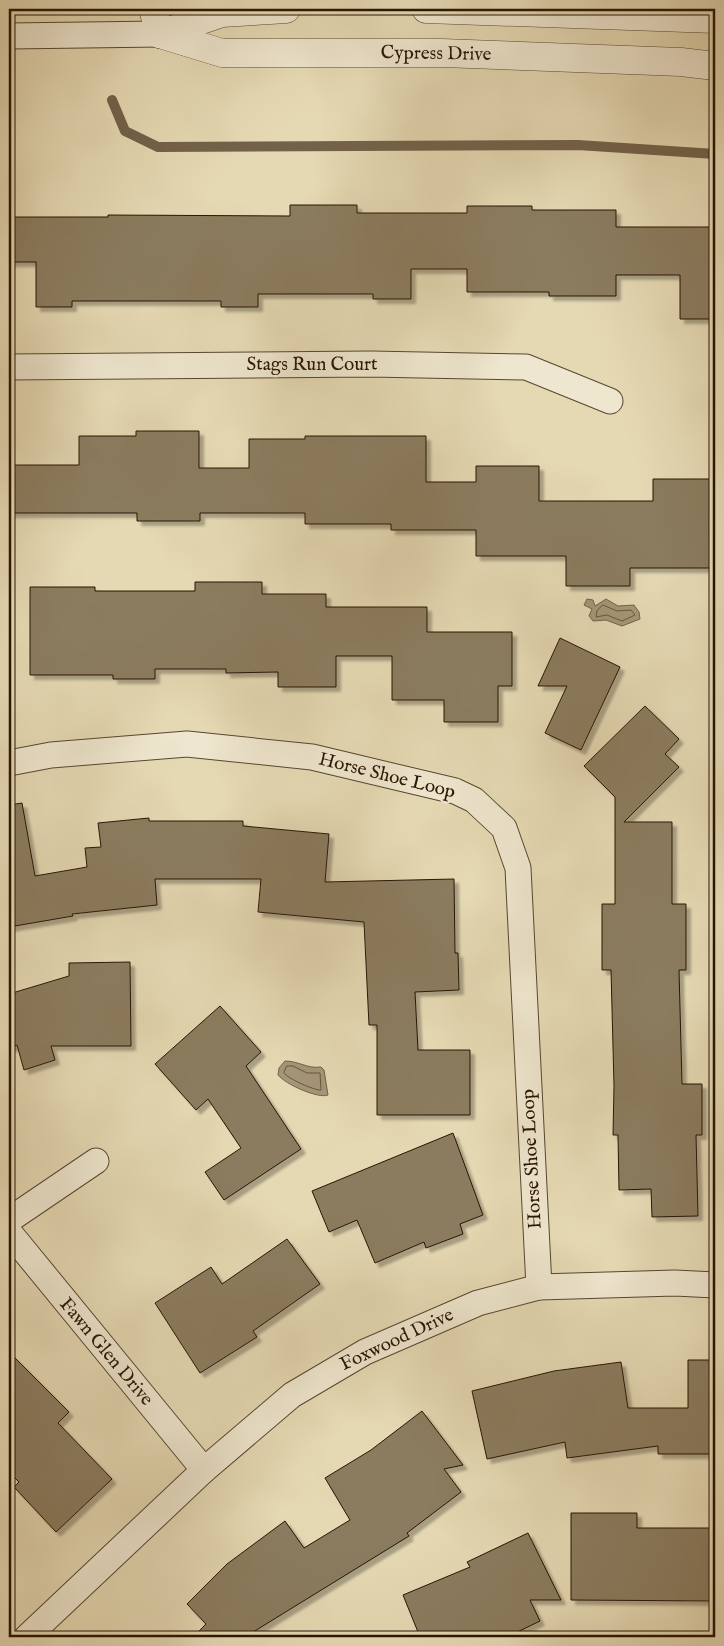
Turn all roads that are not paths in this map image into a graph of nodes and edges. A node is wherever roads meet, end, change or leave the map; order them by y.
1 (170, 9) edge
2 (286, 9) edge
3 (426, 9) edge
4 (715, 20) edge
5 (157, 21) edge
6 (9, 36) edge
7 (715, 66) edge
8 (9, 367) edge
9 (610, 401) dead end
10 (9, 763) edge
11 (96, 1161) dead end
12 (9, 1220) edge
13 (9, 1232) edge
14 (715, 1284) edge
15 (539, 1287) junction
16 (204, 1470) junction
17 (27, 1637) edge

1 - 5 street
2 - 5 street, Cypress Drive
3 - 4 street
5 - 6 street, Cypress Drive
5 - 7 street, Cypress Drive
8 - 9 street, Stags Run Court
10 - 15 street, Horse Shoe Loop
11 - 12 street
13 - 16 street, Fawn Glen Drive
14 - 15 street, Foxwood Drive
15 - 16 street, Foxwood Drive
16 - 17 street, Foxwood Drive

